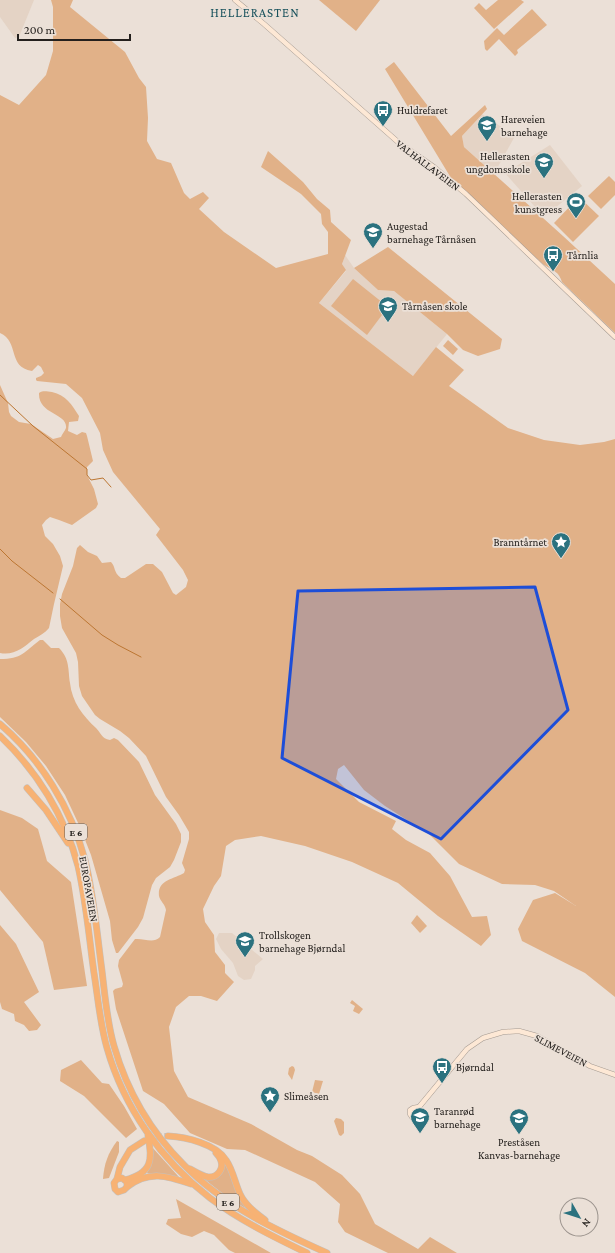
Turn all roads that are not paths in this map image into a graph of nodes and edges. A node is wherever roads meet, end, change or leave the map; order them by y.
1 (235, 0) edge
2 (615, 337) edge
3 (0, 724) edge
4 (0, 736) edge
5 (27, 788) dead end
6 (73, 850) junction
7 (615, 1075) edge
8 (419, 1108) junction
9 (147, 1133) junction
10 (168, 1136) tunnel mouth
11 (144, 1141) tunnel mouth
12 (212, 1148) junction
13 (184, 1166) junction
14 (122, 1179) junction
15 (195, 1186) junction
16 (127, 1187) junction
17 (277, 1230) junction
18 (307, 1253) edge
19 (327, 1253) edge

1 - 2 street, VALHALLAVEIEN
3 - 13 highway, EUROPAVEIEN / E 6
4 - 6 highway, EUROPAVEIEN / E 6
5 - 6 highway, E 6
6 - 9 highway, EUROPAVEIEN / E 6
7 - 8 street, SLIMEVEIEN
8 - 8 street
9 - 14 highway, E 6
9 - 15 highway, E 6
10 - 12 highway, E 6
11 - 14 highway
12 - 13 highway, E 6
12 - 17 highway, E 6
13 - 17 highway, E 6
14 - 16 highway
14 - 16 highway
15 - 16 highway, E 6
15 - 18 highway, E 6
17 - 19 highway, E 6

